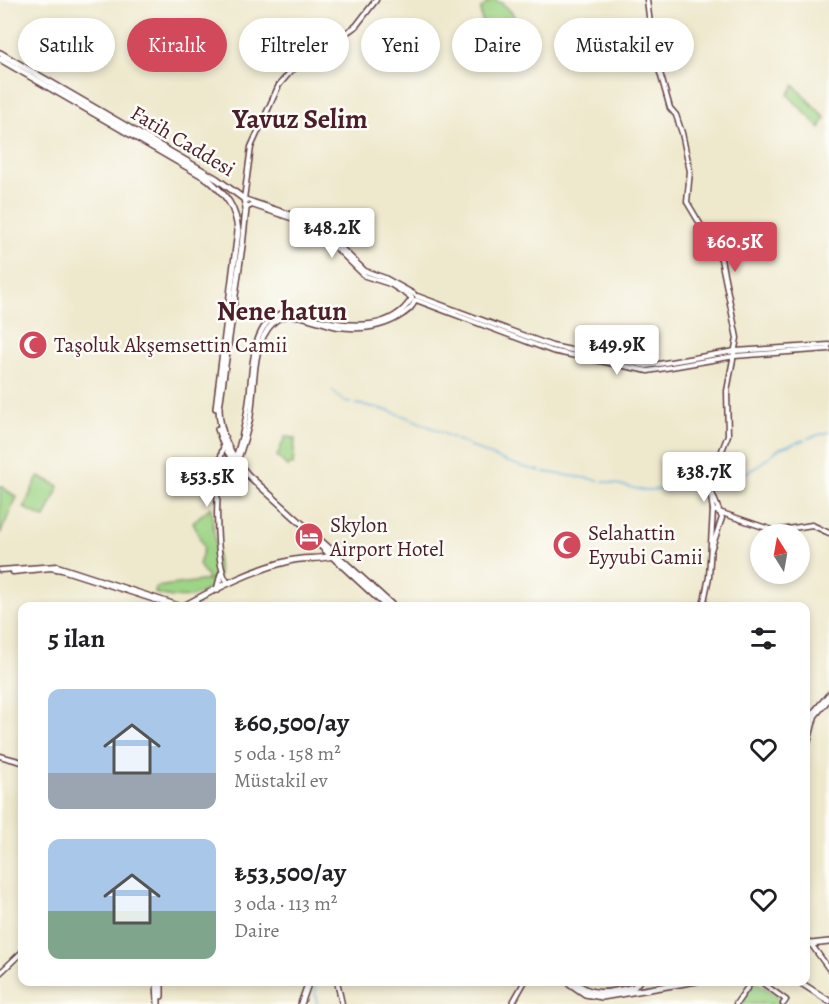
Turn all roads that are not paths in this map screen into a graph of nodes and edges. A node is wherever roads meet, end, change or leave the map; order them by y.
1 (375, 0) edge
2 (647, 0) edge
3 (0, 53) edge
4 (0, 59) edge
5 (245, 184) junction
6 (236, 192) junction
7 (244, 199) junction
8 (229, 200) junction
9 (246, 209) junction
10 (237, 217) junction
11 (414, 298) junction
12 (829, 347) edge
13 (734, 354) junction
14 (224, 446) junction
15 (235, 463) junction
16 (710, 488) junction
17 (713, 510) junction
18 (720, 511) junction
19 (731, 517) junction
20 (722, 522) junction
21 (712, 528) junction
22 (720, 528) junction
23 (829, 533) edge
24 (710, 551) junction
25 (335, 556) junction
26 (0, 572) edge
27 (222, 574) junction
28 (229, 584) junction
29 (217, 590) junction
30 (162, 602) edge
31 (170, 602) edge
32 (191, 602) edge
33 (200, 602) edge
34 (382, 602) edge
35 (388, 602) edge
36 (704, 602) edge
37 (829, 694) edge
38 (829, 699) edge
39 (810, 722) edge
40 (810, 737) edge
41 (0, 756) edge
42 (18, 761) edge
43 (829, 942) edge
44 (810, 943) edge
45 (810, 945) edge
46 (18, 956) edge
47 (829, 969) edge
48 (0, 973) edge
49 (158, 986) edge
50 (306, 986) edge
51 (338, 986) edge
52 (522, 986) edge
53 (573, 986) edge
54 (580, 986) edge
55 (635, 986) edge
56 (645, 986) edge
57 (664, 986) edge
58 (749, 986) edge
59 (766, 986) edge
60 (806, 986) edge
61 (648, 989) junction
62 (604, 997) junction
63 (829, 1000) edge
64 (301, 1002) edge
65 (785, 1002) edge
66 (159, 1004) edge
67 (342, 1004) edge
68 (512, 1004) edge
69 (603, 1004) edge
70 (736, 1004) edge

1 - 5 street
2 - 13 street
3 - 6 main road, Fatih Caddesi
4 - 8 main road, Fatih Caddesi
5 - 6 street
5 - 7 street
6 - 7 main road, Fatih Caddesi
6 - 8 main road
7 - 9 main road, Fatih Caddesi
7 - 11 street
8 - 10 main road, Fatih Caddesi
9 - 10 main road
9 - 11 street
9 - 15 main road, Fatih Caddesi
10 - 14 main road, Fatih Caddesi
11 - 13 street
11 - 15 street
12 - 13 street
13 - 16 street
14 - 15 main road, Fatih Caddesi
14 - 27 street
15 - 25 main road, Fatih Caddesi
16 - 17 street
16 - 18 street
17 - 18 street
17 - 21 street
18 - 19 street
18 - 20 street
19 - 20 street
19 - 23 street
20 - 22 street
21 - 22 street
21 - 24 street
22 - 24 street
24 - 36 street
25 - 28 main road
25 - 33 main road
25 - 34 main road
25 - 35 main road, Fatih Caddesi
26 - 30 street
26 - 31 street
27 - 28 street
27 - 29 main road
28 - 29 main road
29 - 32 main road
37 - 39 street
38 - 40 street
41 - 42 street
43 - 44 main road
45 - 47 street
46 - 48 street
49 - 66 main road
50 - 64 main road
51 - 67 street
52 - 68 street
53 - 62 main road
54 - 55 main road
56 - 61 main road
57 - 61 main road
58 - 70 street
59 - 65 street
60 - 63 main road
61 - 62 main road
62 - 69 main road

